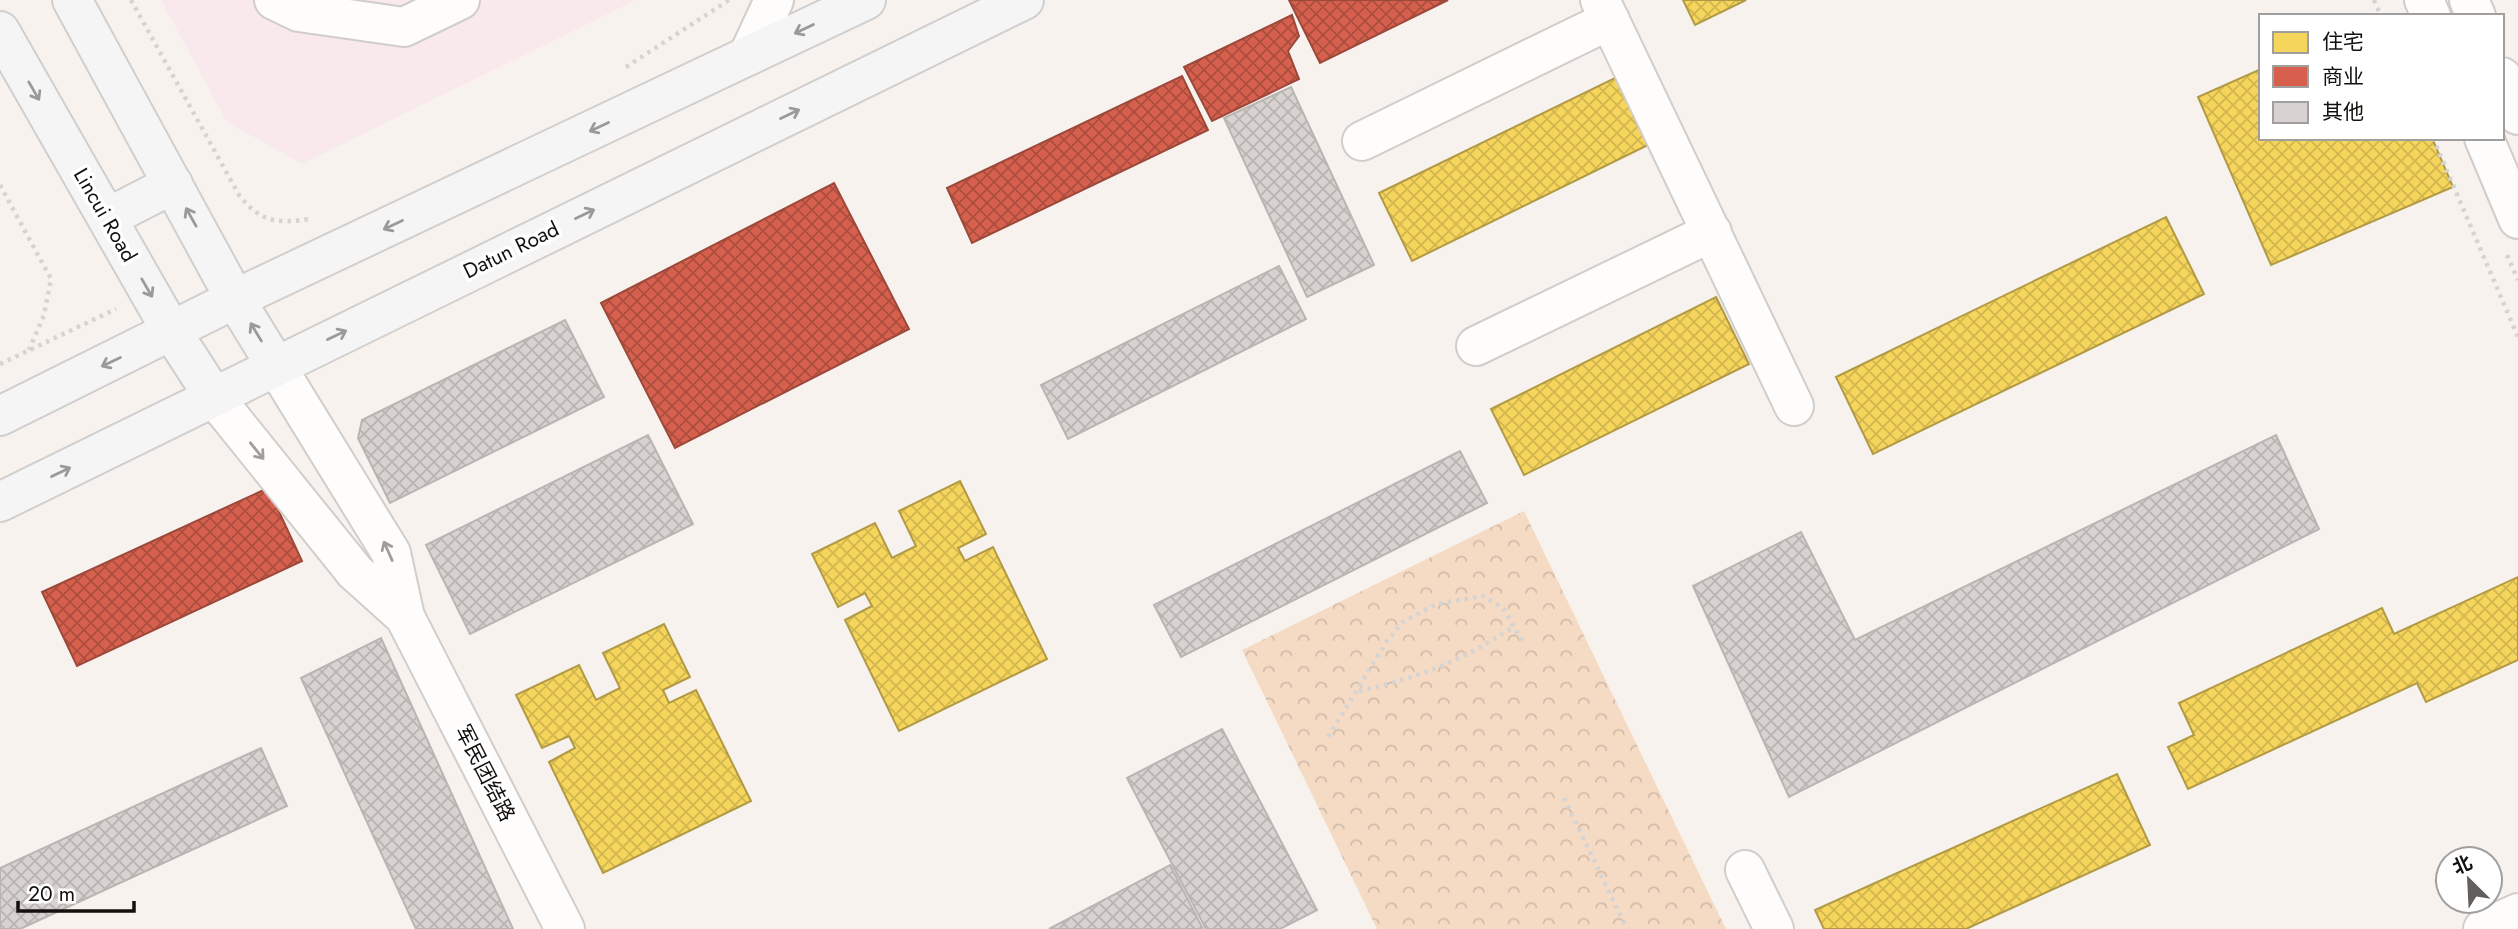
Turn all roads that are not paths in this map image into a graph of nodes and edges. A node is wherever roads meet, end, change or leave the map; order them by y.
1 (72, 0) edge
2 (274, 0) edge
3 (460, 0) edge
4 (774, 0) edge
5 (866, 0) edge
6 (1024, 0) edge
7 (1605, 10) edge
8 (0, 31) edge
9 (748, 56) junction
10 (2504, 82) edge
11 (2518, 115) edge
12 (2504, 132) edge
13 (2484, 140) edge
14 (1362, 141) dead end
15 (2518, 164) edge
16 (173, 184) junction
17 (107, 218) junction
18 (2518, 219) edge
19 (1712, 232) junction
20 (235, 299) junction
21 (172, 332) junction
22 (1476, 346) dead end
23 (276, 366) junction
24 (214, 397) junction
25 (1794, 406) dead end
26 (0, 416) edge
27 (0, 502) edge
28 (405, 617) junction
29 (1745, 870) dead end
30 (2518, 913) edge
31 (565, 929) edge
32 (1774, 929) edge
33 (2483, 929) edge

1 - 16 main road
2 - 3 street
4 - 9 street
5 -> 9 main road
23 -> 6 main road, Datun Road
7 - 14 street
7 - 19 street
8 -> 17 main road, Lincui Road
9 -> 20 main road
10 - 11 street
12 - 15 street
13 - 18 street
16 - 17 main road
20 -> 16 main road
17 -> 21 main road, Lincui Road
19 - 22 street
19 - 25 street
20 - 21 main road
23 -> 20 main road
21 - 24 main road, Lincui Road
21 -> 26 main road
23 - 24 main road, Datun Road
28 -> 23 street, 军民团结路
27 -> 24 main road, Datun Road
24 -> 28 street, 军民团结路
28 - 31 street, 军民团结路
29 - 32 street
30 - 33 street

